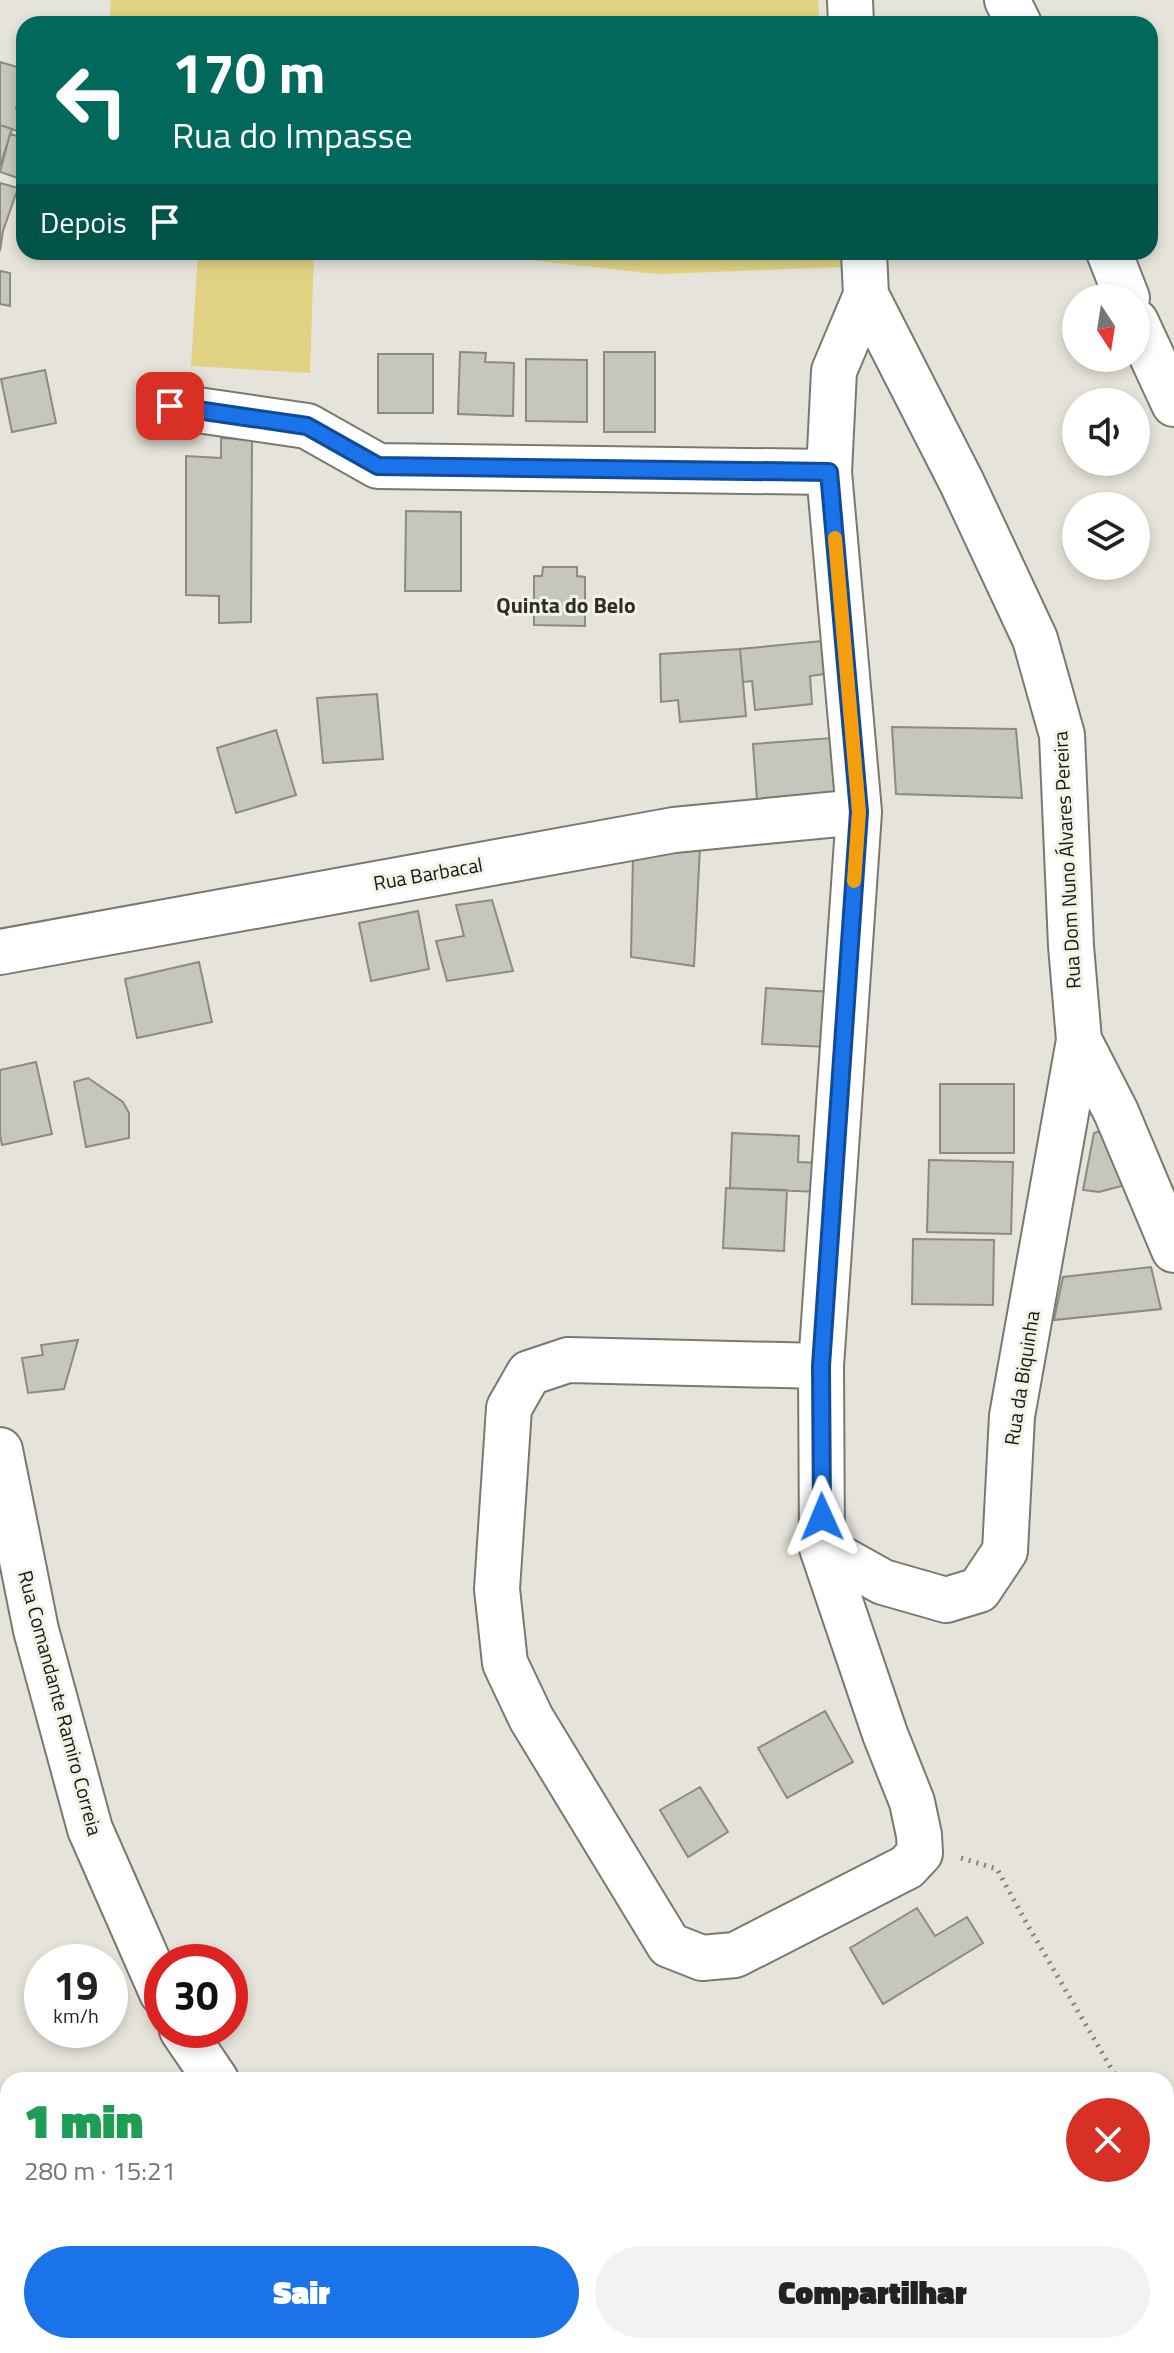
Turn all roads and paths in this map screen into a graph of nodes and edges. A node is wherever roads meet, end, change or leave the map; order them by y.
1 (864, 260) edge
2 (1112, 260) edge
3 (1122, 284) edge
4 (866, 295) junction
5 (1150, 352) edge
6 (1174, 404) edge
7 (170, 406) dead end
8 (829, 472) junction
9 (859, 812) junction
10 (0, 952) edge
11 (1079, 1040) junction
12 (1174, 1250) edge
13 (821, 1366) junction
14 (0, 1450) edge
15 (822, 1548) junction
16 (920, 1853) junction
17 (144, 1952) edge
18 (194, 2048) edge
19 (211, 2072) edge
20 (1113, 2072) edge

1 - 4 street, Rua Dom Nuno Álvares Pereira
2 - 3 street
4 - 8 street
4 - 11 street, Rua Dom Nuno Álvares Pereira
5 - 6 street
7 - 8 street
8 - 9 street
9 - 10 street, Rua Barbacal
9 - 13 street
11 - 12 street, Rua Dom Nuno Álvares Pereira
11 - 15 street, Rua da Biquinha
13 - 15 street
13 - 16 street
14 - 17 street, Rua Comandante Ramiro Correia
15 - 16 street
16 - 20 path
18 - 19 street

